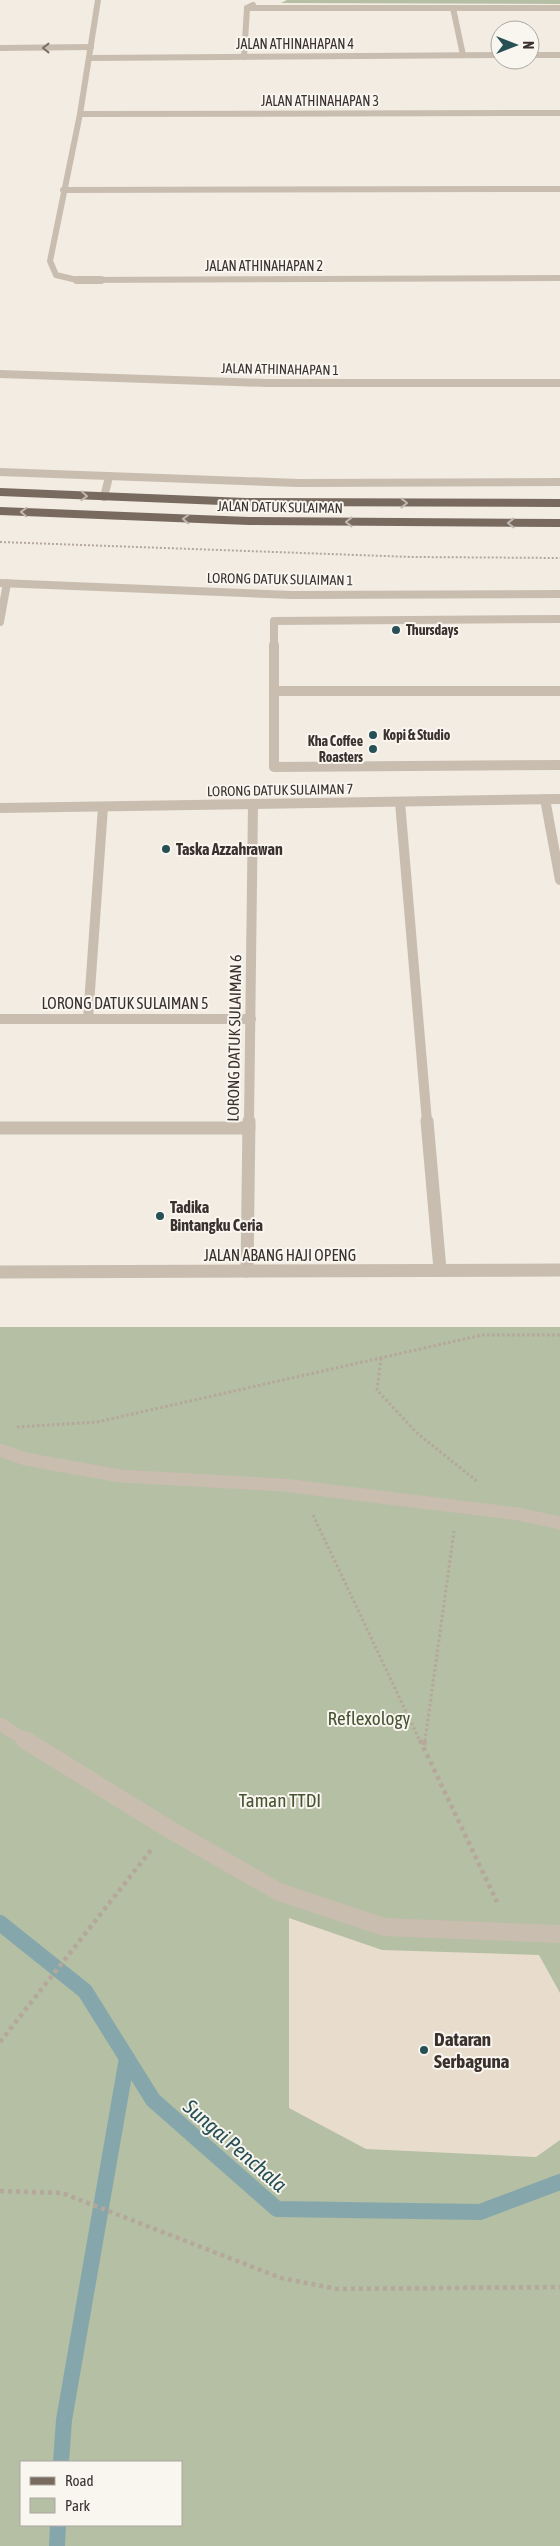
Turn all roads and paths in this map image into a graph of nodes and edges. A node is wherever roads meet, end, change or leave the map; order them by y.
1 (98, 0) edge
2 (264, 0) edge
3 (247, 8) junction
4 (453, 8) junction
5 (560, 8) edge
6 (0, 48) edge
7 (91, 48) junction
8 (462, 55) junction
9 (490, 55) edge
10 (540, 55) edge
11 (560, 55) edge
12 (244, 57) junction
13 (90, 58) junction
14 (560, 113) edge
15 (80, 114) junction
16 (64, 190) junction
17 (560, 190) edge
18 (560, 278) edge
19 (0, 374) edge
20 (560, 383) edge
21 (0, 472) edge
22 (109, 477) junction
23 (560, 482) edge
24 (0, 492) edge
25 (104, 497) junction
26 (560, 503) edge
27 (0, 511) edge
28 (560, 523) edge
29 (0, 542) edge
30 (560, 558) edge
31 (4, 583) edge
32 (560, 594) edge
33 (560, 619) edge
34 (0, 622) edge
35 (276, 691) junction
36 (560, 691) edge
37 (560, 765) edge
38 (545, 799) junction
39 (560, 799) edge
40 (400, 802) junction
41 (253, 804) junction
42 (103, 807) junction
43 (0, 808) edge
44 (560, 880) edge
45 (0, 1019) edge
46 (88, 1019) junction
47 (250, 1019) junction
48 (0, 1128) edge
49 (249, 1128) junction
50 (440, 1270) junction
51 (560, 1270) edge
52 (247, 1271) junction
53 (0, 1272) edge
54 (560, 1335) edge
55 (381, 1358) junction
56 (13, 1427) dead end
57 (0, 1450) edge
58 (479, 1483) dead end
59 (300, 1488) junction
60 (457, 1507) junction
61 (560, 1523) edge
62 (0, 1724) edge
63 (424, 1746) junction
64 (169, 1829) junction
65 (512, 1934) junction
66 (560, 1934) edge
67 (0, 2042) edge
68 (0, 2191) edge
69 (560, 2287) edge

1 - 7 street, JALAN ATHINAHAPAN 2
2 - 3 street
3 - 4 street
3 - 12 street
4 - 5 street
4 - 8 street
7 -> 6 street
7 - 13 street, JALAN ATHINAHAPAN 2
8 - 9 street, JALAN ATHINAHAPAN 4
8 - 12 street, JALAN ATHINAHAPAN 4
10 - 11 street
12 - 13 street, JALAN ATHINAHAPAN 4
13 - 15 street, JALAN ATHINAHAPAN 2
14 - 15 street, JALAN ATHINAHAPAN 3
15 - 16 street, JALAN ATHINAHAPAN 2
16 - 17 street
16 - 18 street, JALAN ATHINAHAPAN 2
19 - 20 street, JALAN ATHINAHAPAN 1
21 - 22 street, JALAN DATUK SULAIMAN
22 - 23 street, JALAN DATUK SULAIMAN
22 - 25 street
24 -> 25 main road, JALAN DATUK SULAIMAN
25 -> 26 main road, JALAN DATUK SULAIMAN
28 -> 27 main road, JALAN DATUK SULAIMAN
29 - 30 path
31 - 32 street, LORONG DATUK SULAIMAN 1
31 - 34 street
33 - 35 street
35 - 36 street
35 - 37 street
38 - 39 street, LORONG DATUK SULAIMAN 7
38 - 40 street, LORONG DATUK SULAIMAN 7
38 - 44 street
40 - 41 street, LORONG DATUK SULAIMAN 7
40 - 50 street
41 - 42 street, LORONG DATUK SULAIMAN 7
41 - 47 street, LORONG DATUK SULAIMAN 6
42 - 43 street, LORONG DATUK SULAIMAN 7
42 - 46 street
45 - 46 street, LORONG DATUK SULAIMAN 5
46 - 47 street, LORONG DATUK SULAIMAN 5
47 - 49 street, LORONG DATUK SULAIMAN 6
48 - 49 street
49 - 52 street, LORONG DATUK SULAIMAN 6
50 - 51 street, JALAN ABANG HAJI OPENG
50 - 52 street, JALAN ABANG HAJI OPENG
52 - 53 street, JALAN ABANG HAJI OPENG
54 - 55 path
55 - 56 path
55 - 58 path
57 - 59 street
59 - 60 street
59 - 63 path
60 - 61 street
60 - 63 path
62 - 64 street
63 - 65 path
64 - 65 street
64 - 67 path
65 - 66 street
68 - 69 path

